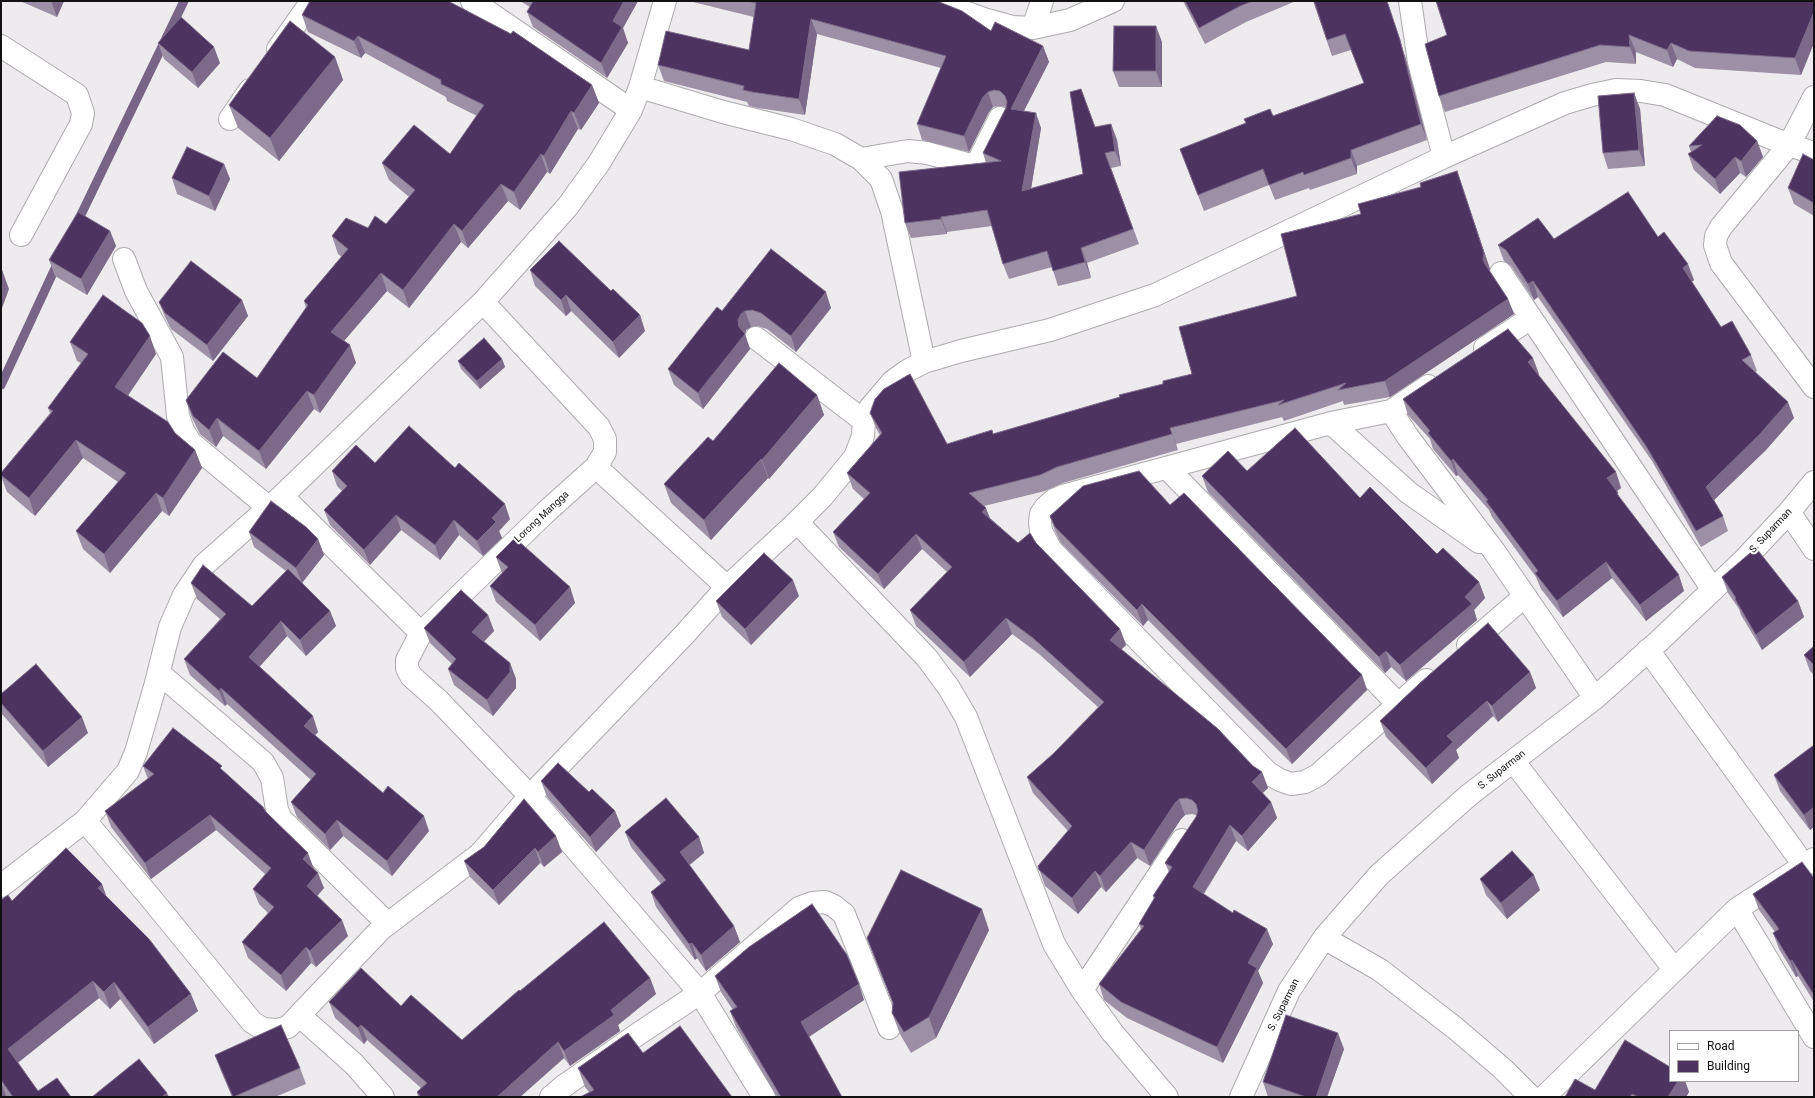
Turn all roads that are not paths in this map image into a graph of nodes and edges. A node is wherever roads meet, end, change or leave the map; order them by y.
1 (312, 1) edge
2 (472, 1) edge
3 (665, 1) edge
4 (934, 1) edge
5 (1042, 1) edge
6 (1113, 1) edge
7 (1410, 1) edge
8 (1033, 28) junction
9 (1, 46) edge
10 (640, 87) junction
11 (1814, 97) edge
12 (631, 110) junction
13 (230, 118) edge
14 (1000, 118) edge
15 (1789, 145) junction
16 (1814, 153) edge
17 (1444, 157) junction
18 (861, 159) junction
19 (21, 235) dead end
20 (124, 259) dead end
21 (1500, 273) dead end
22 (483, 302) junction
23 (1531, 318) junction
24 (756, 338) dead end
25 (1471, 358) edge
26 (924, 362) junction
27 (1444, 375) edge
28 (1814, 387) edge
29 (1391, 410) junction
30 (864, 421) junction
31 (1331, 423) junction
32 (596, 467) junction
33 (1167, 468) junction
34 (1814, 482) edge
35 (275, 502) junction
36 (1789, 512) junction
37 (797, 522) junction
38 (1814, 549) edge
39 (1494, 551) junction
40 (727, 587) junction
41 (1713, 590) junction
42 (1525, 596) junction
43 (421, 633) junction
44 (1648, 650) junction
45 (159, 673) junction
46 (1595, 698) junction
47 (1398, 704) junction
48 (1514, 762) junction
49 (530, 796) junction
50 (85, 821) junction
51 (1191, 826) edge
52 (1805, 857) edge
53 (1, 886) edge
54 (1737, 909) junction
55 (388, 924) junction
56 (1324, 938) junction
57 (1674, 969) junction
58 (1082, 990) junction
59 (700, 993) junction
60 (300, 1016) junction
61 (889, 1028) dead end
62 (1814, 1037) edge
63 (562, 1093) edge
64 (383, 1097) edge
65 (764, 1097) edge
66 (1167, 1097) edge
67 (1240, 1097) edge
68 (1531, 1097) edge
69 (1544, 1097) edge

1 - 13 street
2 - 12 street
3 - 10 street
4 - 8 street
5 - 8 street
6 - 8 street
7 - 17 street
9 - 19 street
10 - 12 street
10 - 18 street
11 - 15 street
12 - 22 street
14 - 18 street
15 - 16 street
15 - 17 street
15 - 28 street
17 - 26 street
18 - 26 street
20 - 35 street
21 - 23 street
22 - 32 street, Lorong Mangga
22 - 35 street
23 - 25 street
23 - 41 street
24 - 30 street
26 - 30 street
27 - 29 street
29 - 31 street
29 - 39 street
30 - 37 street
31 - 33 street
31 - 39 street
32 - 40 street
32 - 43 street, Lorong Mangga
33 - 47 street
33 - 47 street
34 - 36 street, S. Suparman
35 - 43 street
35 - 45 street
36 - 38 street
36 - 41 street, S. Suparman
37 - 40 street
37 - 58 street
39 - 42 street
40 - 49 street
41 - 44 street, S. Suparman
42 - 46 street
42 - 47 street
43 - 49 street, Lorong Mangga
44 - 46 street, S. Suparman
44 - 52 street
45 - 50 street
45 - 55 street
46 - 48 street, S. Suparman
48 - 56 street, S. Suparman
48 - 57 street
49 - 55 street
49 - 59 street, Lorong Mangga
50 - 53 street
50 - 60 street
51 - 58 street
52 - 54 street
54 - 57 street
54 - 62 street
55 - 60 street
56 - 67 street, S. Suparman
56 - 68 street
57 - 69 street
58 - 66 street
59 - 61 street
59 - 63 street
59 - 65 street, Lorong Mangga
60 - 64 street

